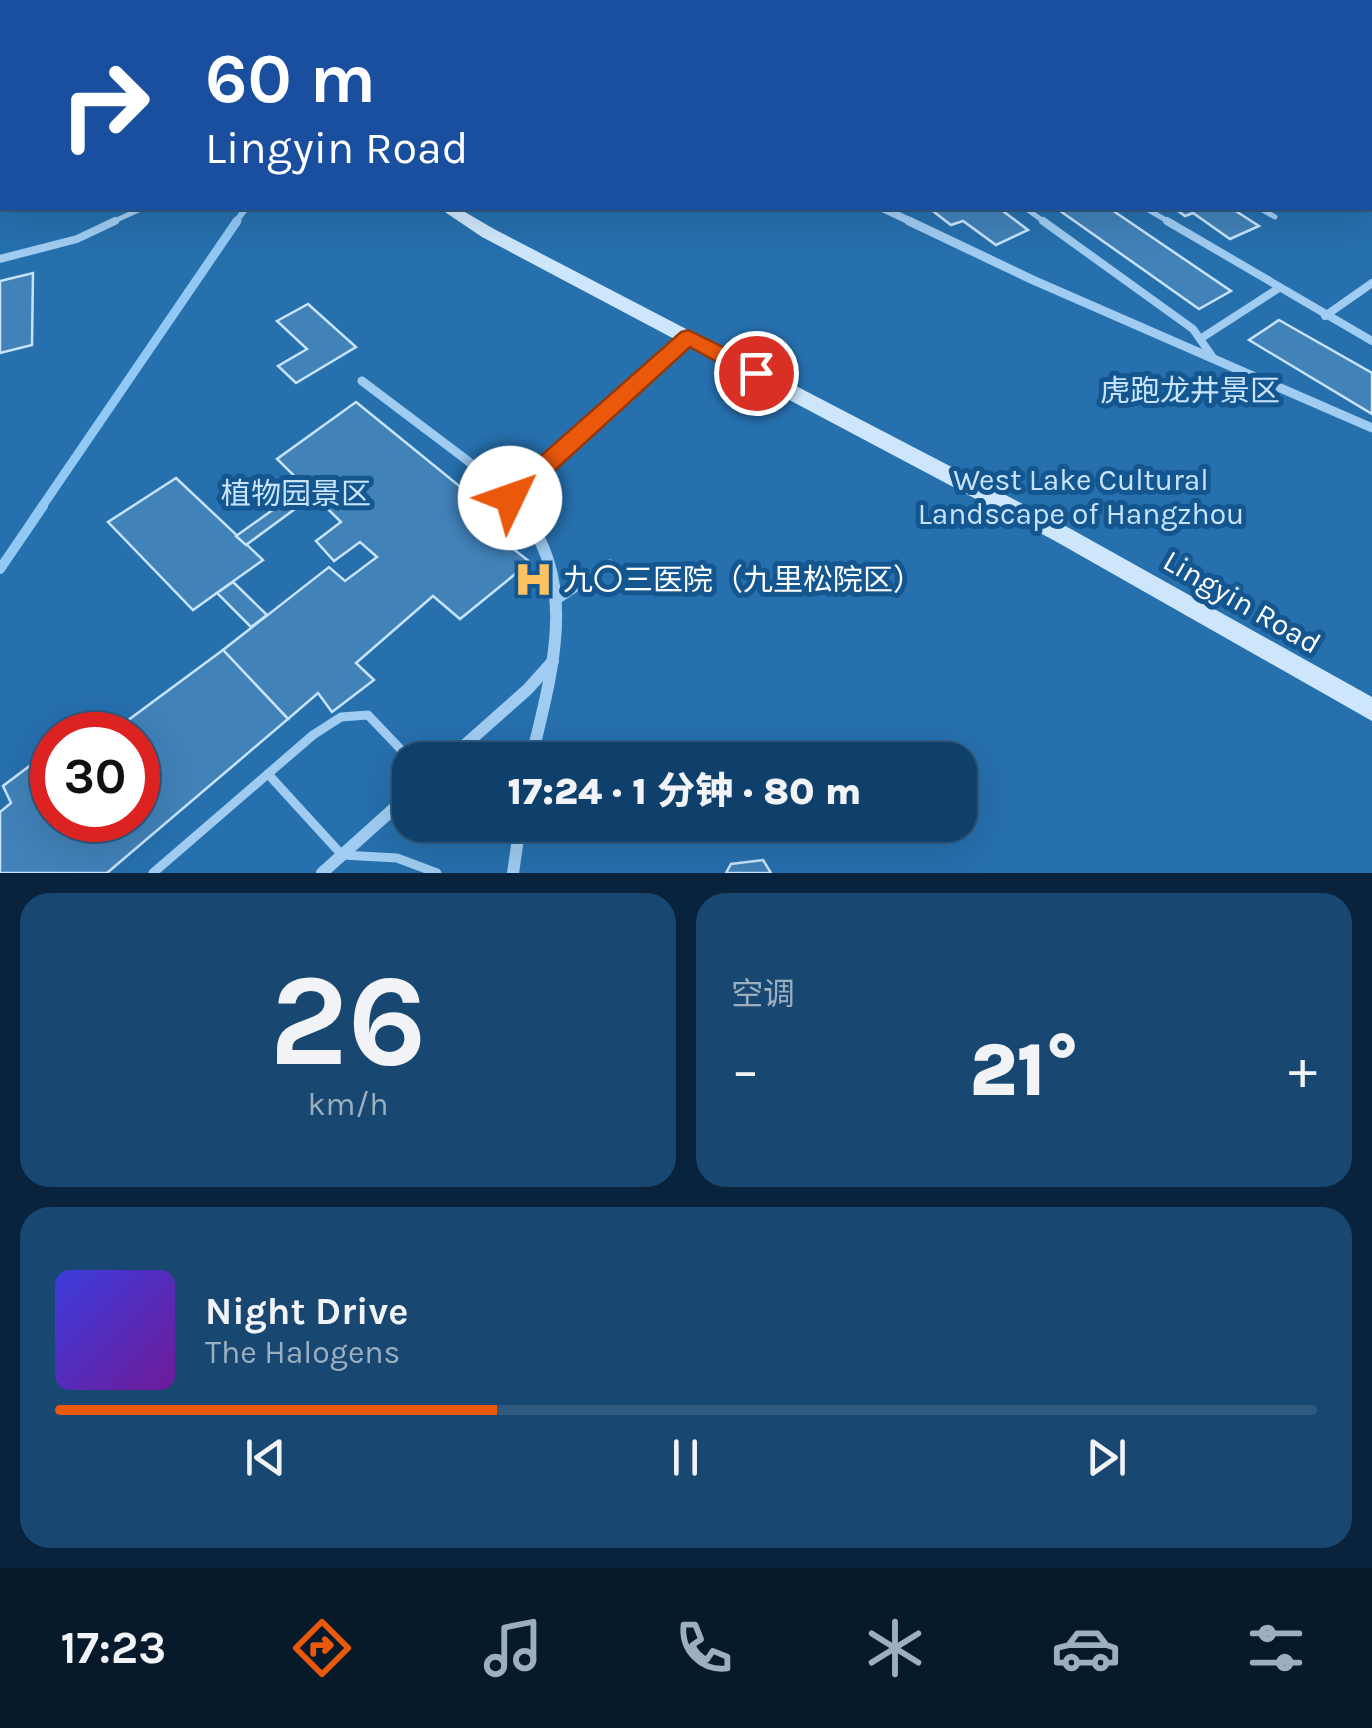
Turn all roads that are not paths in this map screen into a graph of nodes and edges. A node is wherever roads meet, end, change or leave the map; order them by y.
1 (140, 210) edge
2 (450, 210) edge
3 (886, 210) edge
4 (1028, 210) edge
5 (1148, 210) edge
6 (1263, 210) edge
7 (1275, 217) dead end
8 (0, 259) edge
9 (1372, 283) edge
10 (1279, 288) junction
11 (1326, 316) junction
12 (688, 337) junction
13 (1200, 339) junction
14 (1372, 340) edge
15 (1214, 358) junction
16 (362, 381) dead end
17 (1372, 428) edge
18 (510, 498) junction
19 (610, 564) dead end
20 (554, 602) junction
21 (555, 659) junction
22 (1372, 710) edge
23 (394, 742) edge
24 (468, 742) edge
25 (535, 742) edge
26 (268, 774) junction
27 (392, 810) edge
28 (518, 842) edge
29 (342, 855) junction
30 (154, 873) edge
31 (322, 873) edge
32 (437, 873) edge
33 (513, 873) edge

1 - 8 lane
2 - 12 main road, Lingyin Road
3 - 15 street
4 - 13 lane
5 - 10 lane
6 - 7 lane
9 - 11 lane
10 - 11 lane
10 - 13 lane
11 - 14 lane
12 - 18 street
12 - 22 main road, Lingyin Road
13 - 15 lane
15 - 17 street
16 - 18 street
18 - 20 street
19 - 20 lane
20 - 21 street
21 - 24 street
21 - 25 street
23 - 26 lane
26 - 29 lane
26 - 30 lane
27 - 29 street
28 - 33 street
29 - 31 street
29 - 32 lane

